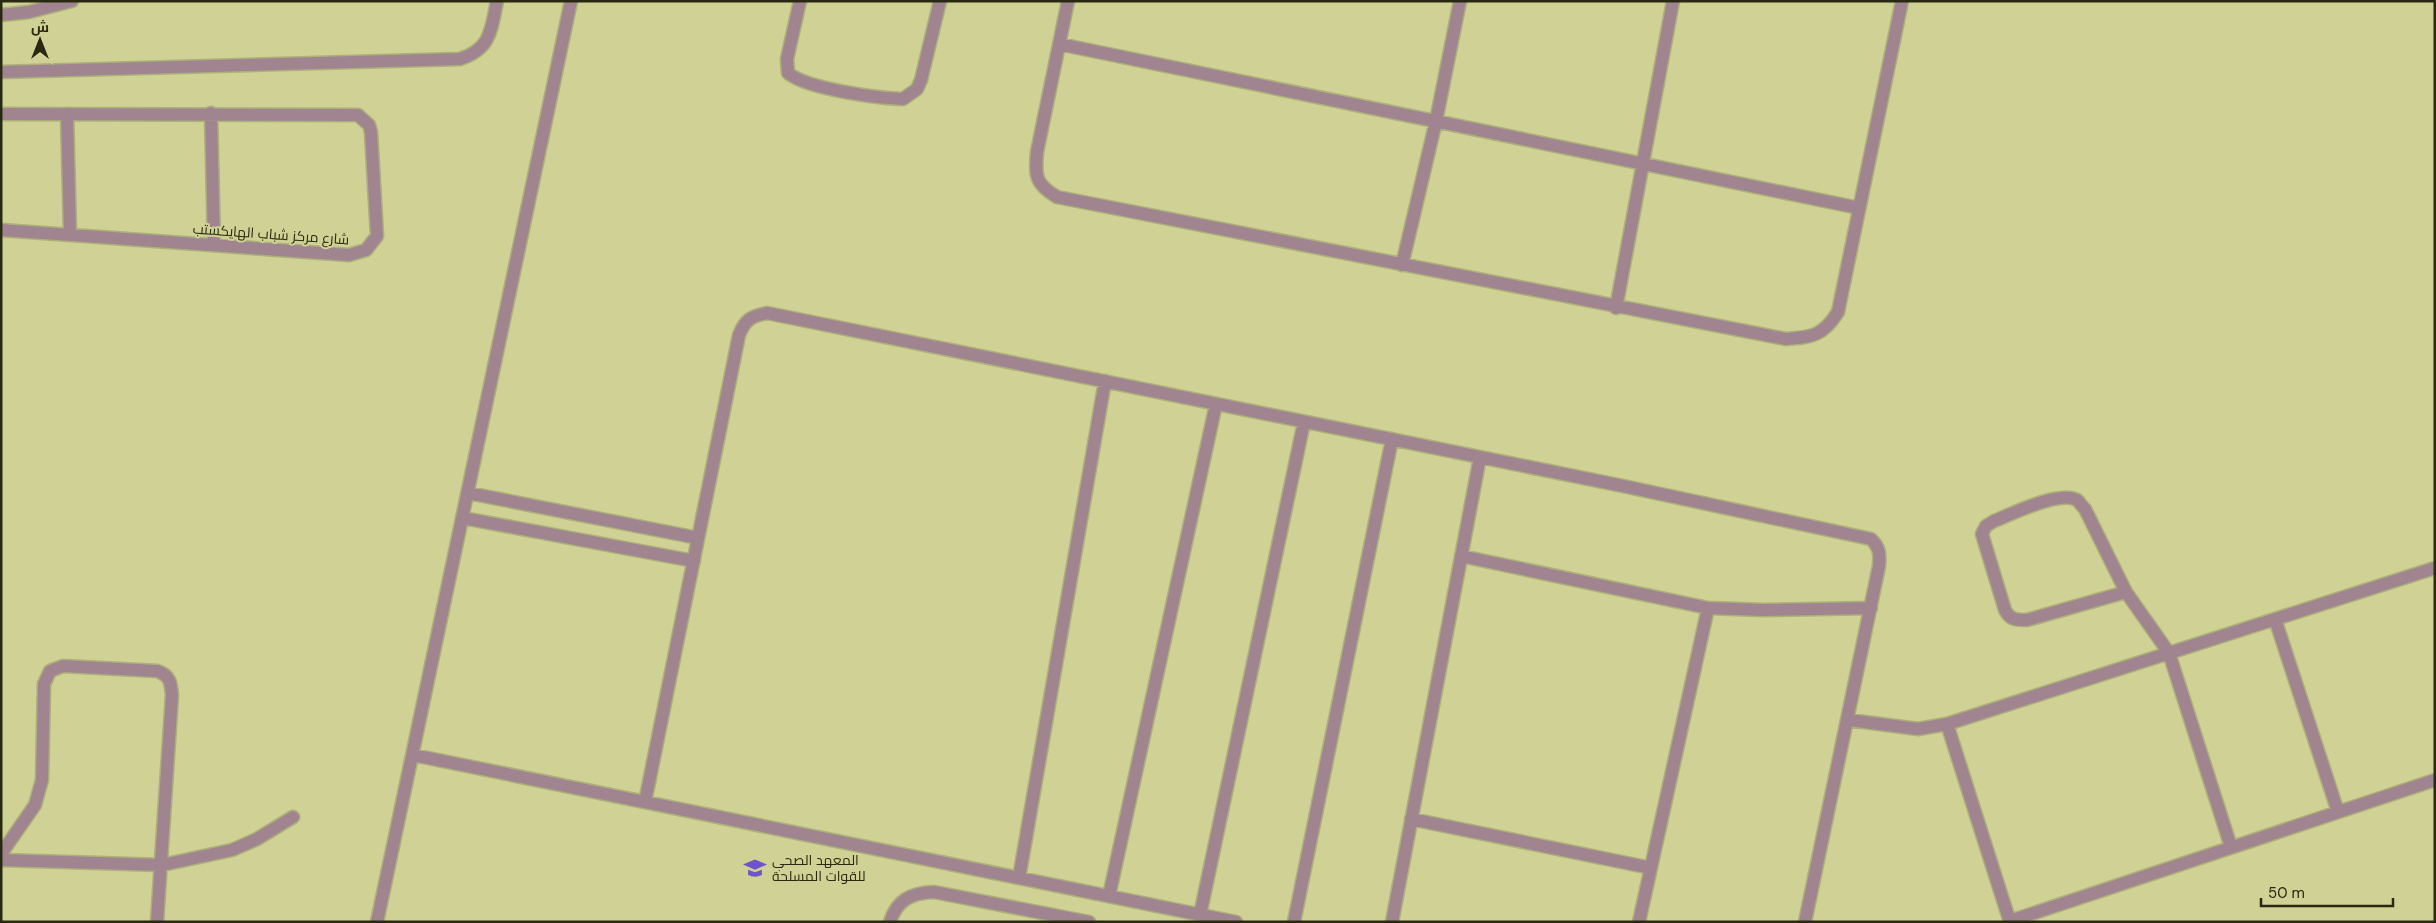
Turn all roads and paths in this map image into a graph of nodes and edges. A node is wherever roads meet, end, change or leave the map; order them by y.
1 (72, 1) edge
2 (497, 1) edge
3 (570, 1) edge
4 (800, 1) edge
5 (940, 1) edge
6 (1068, 1) edge
7 (1460, 1) edge
8 (1673, 1) edge
9 (1902, 1) edge
10 (1, 16) edge
11 (1059, 44) junction
12 (1, 72) edge
13 (211, 113) junction
14 (1, 114) edge
15 (67, 114) junction
16 (1436, 121) junction
17 (1642, 163) junction
18 (1860, 208) junction
19 (1, 230) edge
20 (70, 234) junction
21 (214, 245) junction
22 (1402, 265) junction
23 (1616, 308) junction
24 (1106, 382) junction
25 (1216, 404) junction
26 (1304, 422) junction
27 (1392, 439) junction
28 (1480, 457) junction
29 (468, 494) junction
30 (463, 518) junction
31 (698, 538) junction
32 (1461, 556) junction
33 (694, 561) junction
34 (2435, 568) edge
35 (2126, 592) junction
36 (1708, 608) junction
37 (1871, 608) junction
38 (2275, 619) junction
39 (2169, 653) junction
40 (1849, 720) junction
41 (1947, 724) junction
42 (413, 755) junction
43 (2435, 780) edge
44 (645, 802) junction
45 (2338, 812) junction
46 (293, 817) dead end
47 (1411, 819) junction
48 (2231, 847) junction
49 (1, 854) edge
50 (1, 860) edge
51 (162, 865) junction
52 (1651, 868) junction
53 (1019, 878) junction
54 (1109, 896) junction
55 (1021, 909) junction
56 (1200, 914) junction
57 (2010, 921) edge
58 (157, 922) edge
59 (377, 922) edge
60 (890, 922) edge
61 (1031, 922) edge
62 (1089, 922) edge
63 (1236, 922) edge
64 (1294, 922) edge
65 (1392, 922) edge
66 (1639, 922) edge
67 (1805, 922) edge

1 - 10 street
2 - 12 street
3 - 29 street
4 - 5 street
6 - 11 street
7 - 16 street
8 - 17 street
9 - 18 street
11 - 16 street
11 - 22 street
13 - 15 street, شارع مركز شباب الهايكستب
13 - 21 street
13 - 21 street, شارع مركز شباب الهايكستب
14 - 15 street, شارع مركز شباب الهايكستب
15 - 20 street
16 - 17 street
16 - 22 street
17 - 18 street
17 - 23 street
18 - 23 street
19 - 20 street, شارع مركز شباب الهايكستب
20 - 21 street, شارع مركز شباب الهايكستب
22 - 23 street
24 - 25 street
24 - 31 street
24 - 53 street
25 - 26 street
25 - 54 street
26 - 27 street
26 - 56 street
27 - 28 street
27 - 64 street
28 - 32 street
28 - 37 street
29 - 30 street
29 - 31 street
30 - 33 street
30 - 42 street
31 - 33 street
32 - 36 street
32 - 47 street
33 - 44 street
34 - 38 street
35 - 35 street
35 - 39 street
36 - 37 street
36 - 52 street
37 - 40 street
38 - 39 street
38 - 45 street
39 - 41 street
39 - 48 street
40 - 41 street
40 - 67 street
41 - 57 street
42 - 44 street
42 - 59 street
43 - 45 street
44 - 53 street
45 - 48 street
46 - 51 street
47 - 52 street
47 - 65 street
48 - 57 street
49 - 51 street
50 - 51 street
51 - 58 street
52 - 66 street
53 - 54 street
54 - 56 street
55 - 60 street
55 - 61 street
55 - 62 street
56 - 63 street

